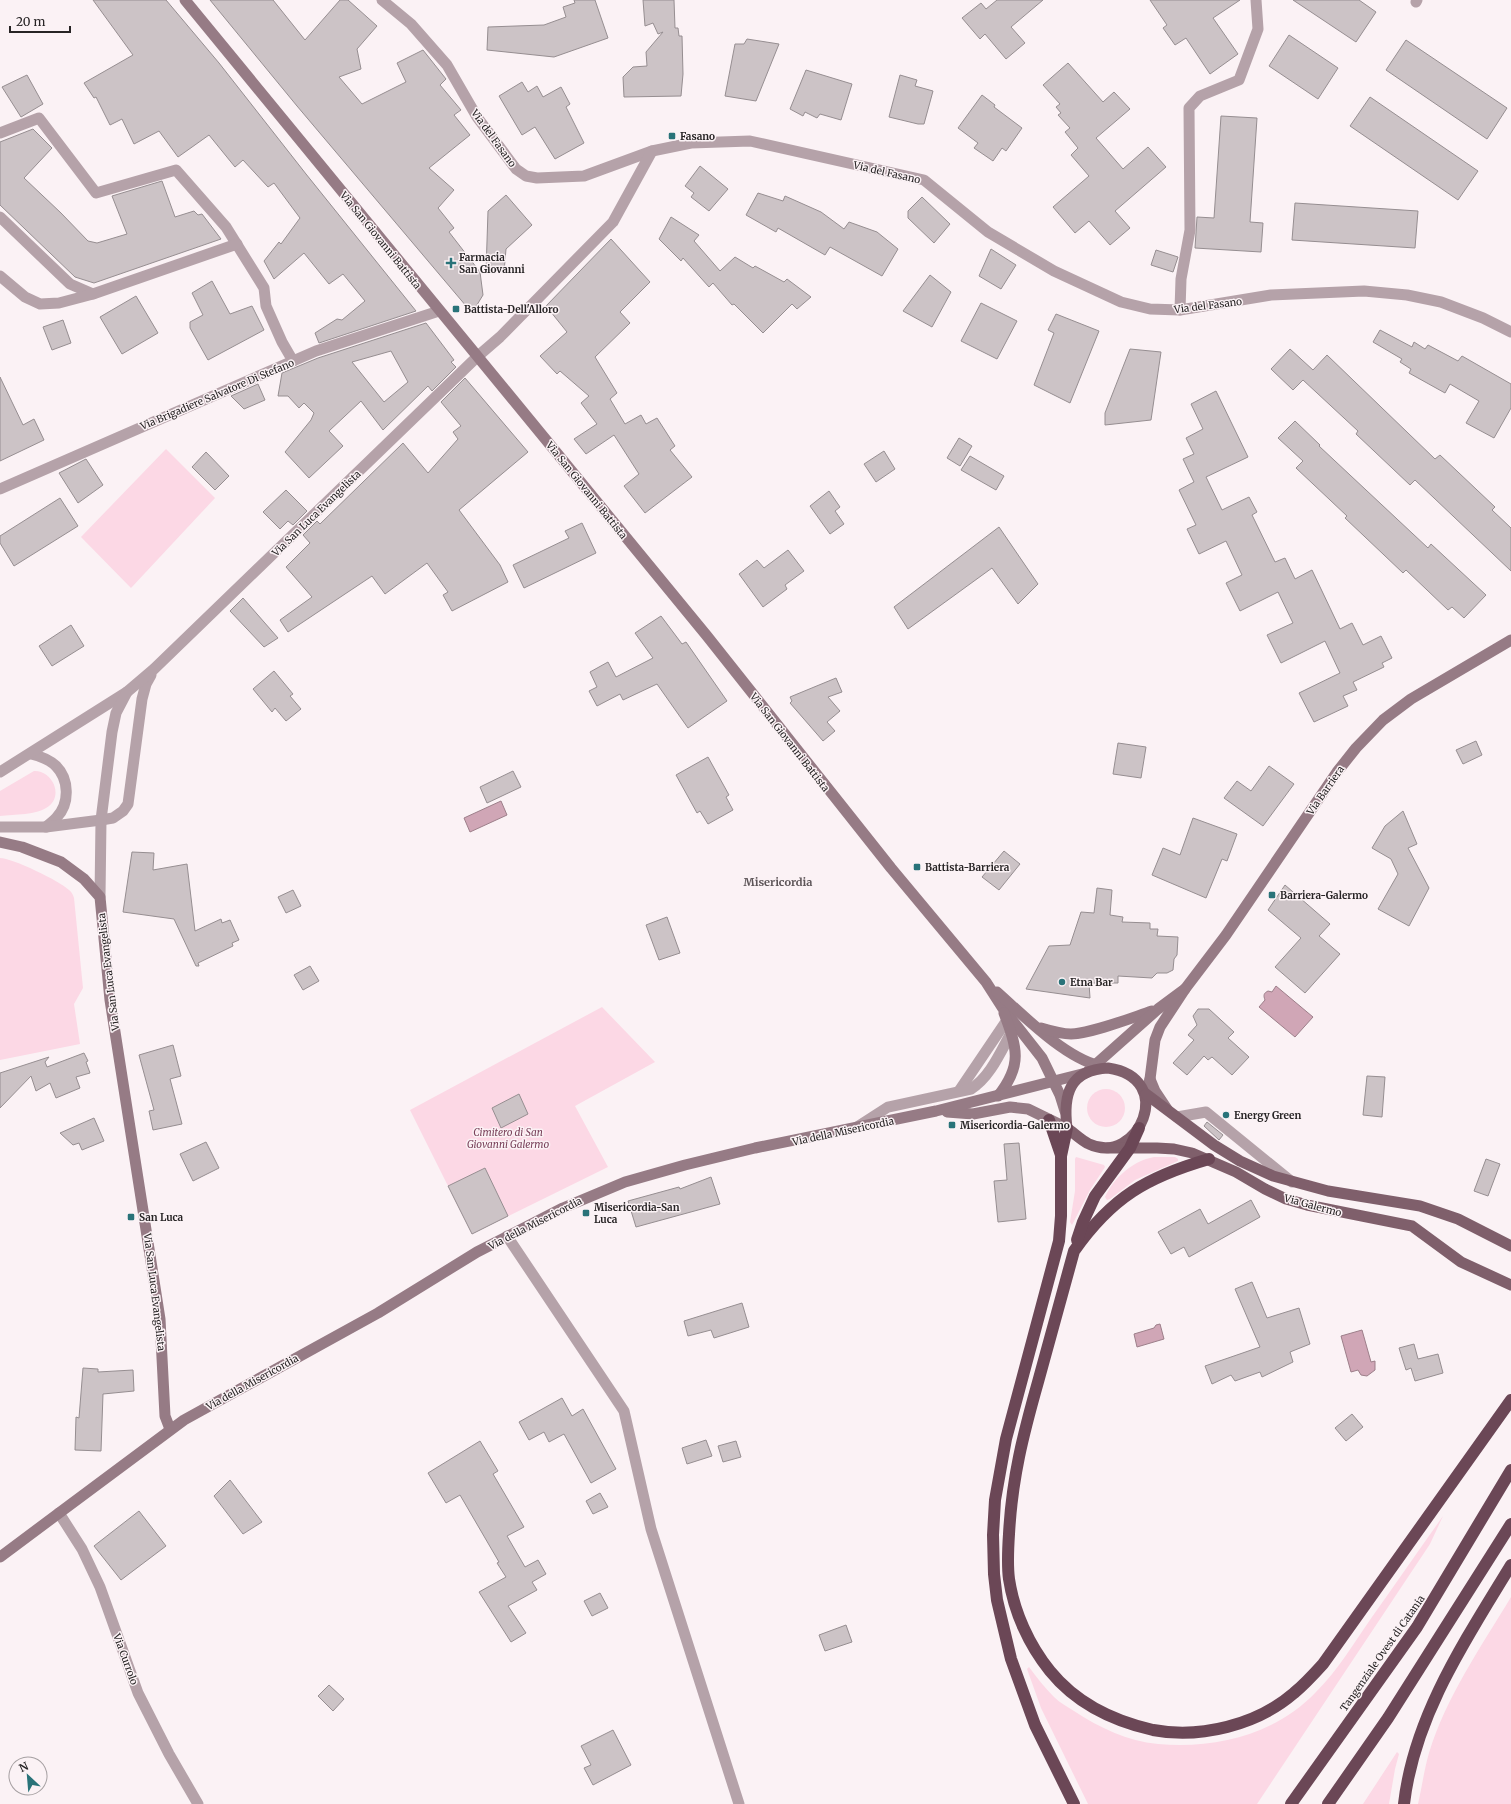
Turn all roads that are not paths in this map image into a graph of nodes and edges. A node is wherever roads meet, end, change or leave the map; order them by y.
1 (185, 0) edge
2 (382, 0) edge
3 (1256, 0) edge
4 (0, 133) edge
5 (652, 151) junction
6 (0, 217) edge
7 (237, 244) junction
8 (0, 276) edge
9 (93, 294) junction
10 (1180, 310) junction
11 (439, 311) junction
12 (1511, 332) edge
13 (478, 356) junction
14 (293, 361) junction
15 (0, 489) edge
16 (1511, 640) edge
17 (154, 669) junction
18 (127, 692) junction
19 (31, 754) junction
20 (0, 772) edge
21 (101, 820) junction
22 (0, 827) edge
23 (46, 827) junction
24 (0, 842) edge
25 (100, 897) junction
26 (986, 982) junction
27 (1186, 988) junction
28 (1002, 1007) junction
29 (1158, 1009) junction
30 (1007, 1020) junction
31 (1036, 1027) junction
32 (1011, 1033) junction
33 (1090, 1069) junction
34 (1150, 1079) junction
35 (1054, 1082) junction
36 (959, 1091) junction
37 (1146, 1094) junction
38 (998, 1096) junction
39 (1167, 1109) junction
40 (936, 1111) junction
41 (1065, 1111) junction
42 (1177, 1118) junction
43 (1049, 1120) junction
44 (1068, 1128) junction
45 (1139, 1128) junction
46 (855, 1129) junction
47 (1108, 1148) junction
48 (1130, 1148) junction
49 (1061, 1156) junction
50 (1209, 1159) junction
51 (1294, 1183) junction
52 (507, 1236) junction
53 (1511, 1246) edge
54 (1074, 1251) junction
55 (1511, 1285) edge
56 (1511, 1400) edge
57 (170, 1429) junction
58 (1511, 1470) edge
59 (59, 1513) junction
60 (1511, 1524) edge
61 (0, 1557) edge
62 (1511, 1565) edge
63 (198, 1804) edge
64 (740, 1804) edge
65 (1074, 1804) edge
66 (1291, 1804) edge
67 (1328, 1804) edge
68 (1404, 1804) edge

1 - 11 main road, Via San Giovanni Battista
2 - 5 street, Via del Fasano
3 - 10 street
4 - 7 street
5 - 10 street, Via del Fasano
5 - 13 street, Via San Luca Evangelista
6 - 9 street
7 - 9 street
7 - 14 street
8 - 9 street
10 - 12 street, Via del Fasano
11 - 13 main road, Via San Giovanni Battista
11 - 14 street, Via Brigadiere Salvatore Di Stefano
13 - 17 street, Via San Luca Evangelista
13 - 26 main road, Via San Giovanni Battista
14 - 15 street, Via Brigadiere Salvatore Di Stefano
16 - 27 main road, Via Barriera
17 - 18 street, Via San Luca Evangelista
17 - 21 street
18 - 19 street
18 - 21 street
19 - 20 street
19 - 23 street
21 - 23 street
21 - 25 street
22 - 23 street
24 - 25 main road
25 - 57 main road, Via San Luca Evangelista
26 - 28 main road
26 - 31 main road
27 - 29 main road
27 - 34 main road
28 - 30 main road
28 - 35 main road
29 - 31 main road
29 - 33 main road
30 - 32 main road
30 - 36 street
31 - 33 main road
32 - 36 street
32 - 38 main road
33 - 35 main road, Via della Misericordia
33 - 37 main road
33 - 41 main road
34 - 37 main road
34 - 39 main road
35 - 38 main road, Via della Misericordia
35 - 41 main road
36 - 46 street
37 - 39 main road, Via Galermo
37 - 45 main road
38 - 40 main road, Via della Misericordia
39 - 42 main road, Via Galermo
40 - 43 main road
40 - 46 main road, Via della Misericordia
41 - 44 main road
42 - 51 main road, Via Galermo
42 - 51 street
43 - 44 main road
43 - 49 highway
44 - 47 main road
44 - 49 highway
45 - 47 main road
45 - 48 highway
46 - 52 main road, Via della Misericordia
47 - 48 main road, Via Galermo
48 - 50 main road, Via Galermo
48 - 54 highway
49 - 65 highway
50 - 54 highway
50 - 55 main road, Via Galermo
51 - 53 main road, Via Galermo
52 - 57 main road, Via della Misericordia
52 - 64 street
54 - 56 highway
57 - 59 main road
58 - 66 highway, Tangenziale Ovest di Catania
59 - 61 main road
59 - 63 street, Via Currolo
60 - 67 highway
62 - 68 highway

